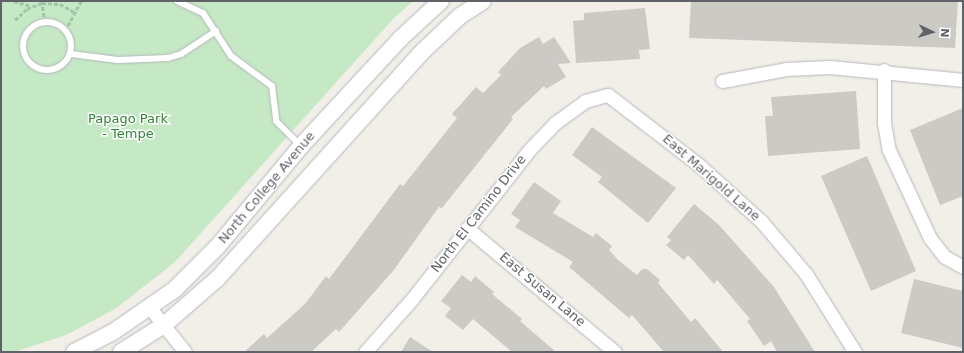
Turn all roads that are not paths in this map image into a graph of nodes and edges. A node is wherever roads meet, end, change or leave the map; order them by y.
1 (177, 1) edge
2 (441, 1) edge
3 (483, 1) edge
4 (216, 31) junction
5 (70, 54) junction
6 (884, 70) junction
7 (963, 80) edge
8 (722, 81) dead end
9 (608, 95) joint
10 (301, 146) junction
11 (467, 228) junction
12 (963, 266) edge
13 (150, 308) junction
14 (164, 325) junction
15 (74, 352) edge
16 (122, 352) edge
17 (185, 352) edge
18 (366, 352) edge
19 (615, 352) edge
20 (855, 352) edge

1 - 4 lane
2 - 10 street, North College Avenue
3 - 14 street, North College Avenue
4 - 5 lane
4 - 10 lane
5 - 5 lane
6 - 7 street
6 - 8 street
6 - 12 street
9 - 11 street, North El Camino Drive
9 - 20 street, East Marigold Lane
10 - 13 street, North College Avenue
11 - 18 street, North El Camino Drive
11 - 19 street, East Susan Lane
13 - 14 street
13 - 15 street, North College Avenue
14 - 16 street, North College Avenue
14 - 17 street

